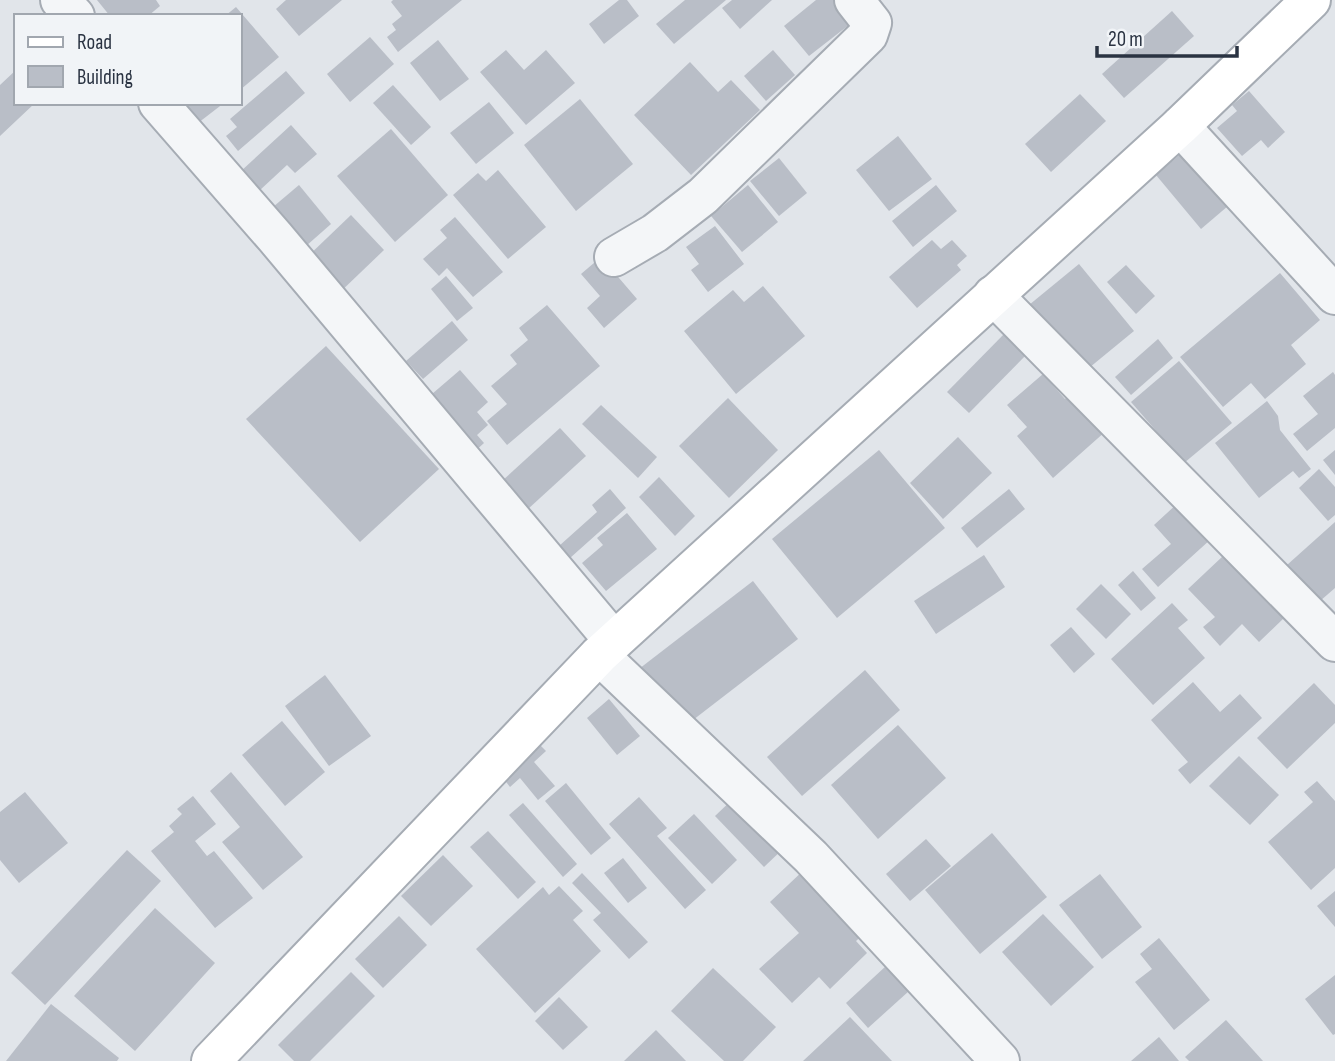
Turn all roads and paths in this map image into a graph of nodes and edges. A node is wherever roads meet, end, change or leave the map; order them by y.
1 (60, 0) edge
2 (854, 0) edge
3 (1311, 0) edge
4 (73, 14) edge
5 (160, 105) edge
6 (1180, 126) junction
7 (614, 257) dead end
8 (993, 295) junction
9 (1335, 295) edge
10 (1335, 642) edge
11 (606, 648) junction
12 (211, 1061) edge
13 (1000, 1061) edge

1 - 4 street
2 - 7 street
3 - 6 street
5 - 11 street
6 - 8 street
6 - 9 street
8 - 10 street
8 - 11 street
11 - 12 street
11 - 13 street

